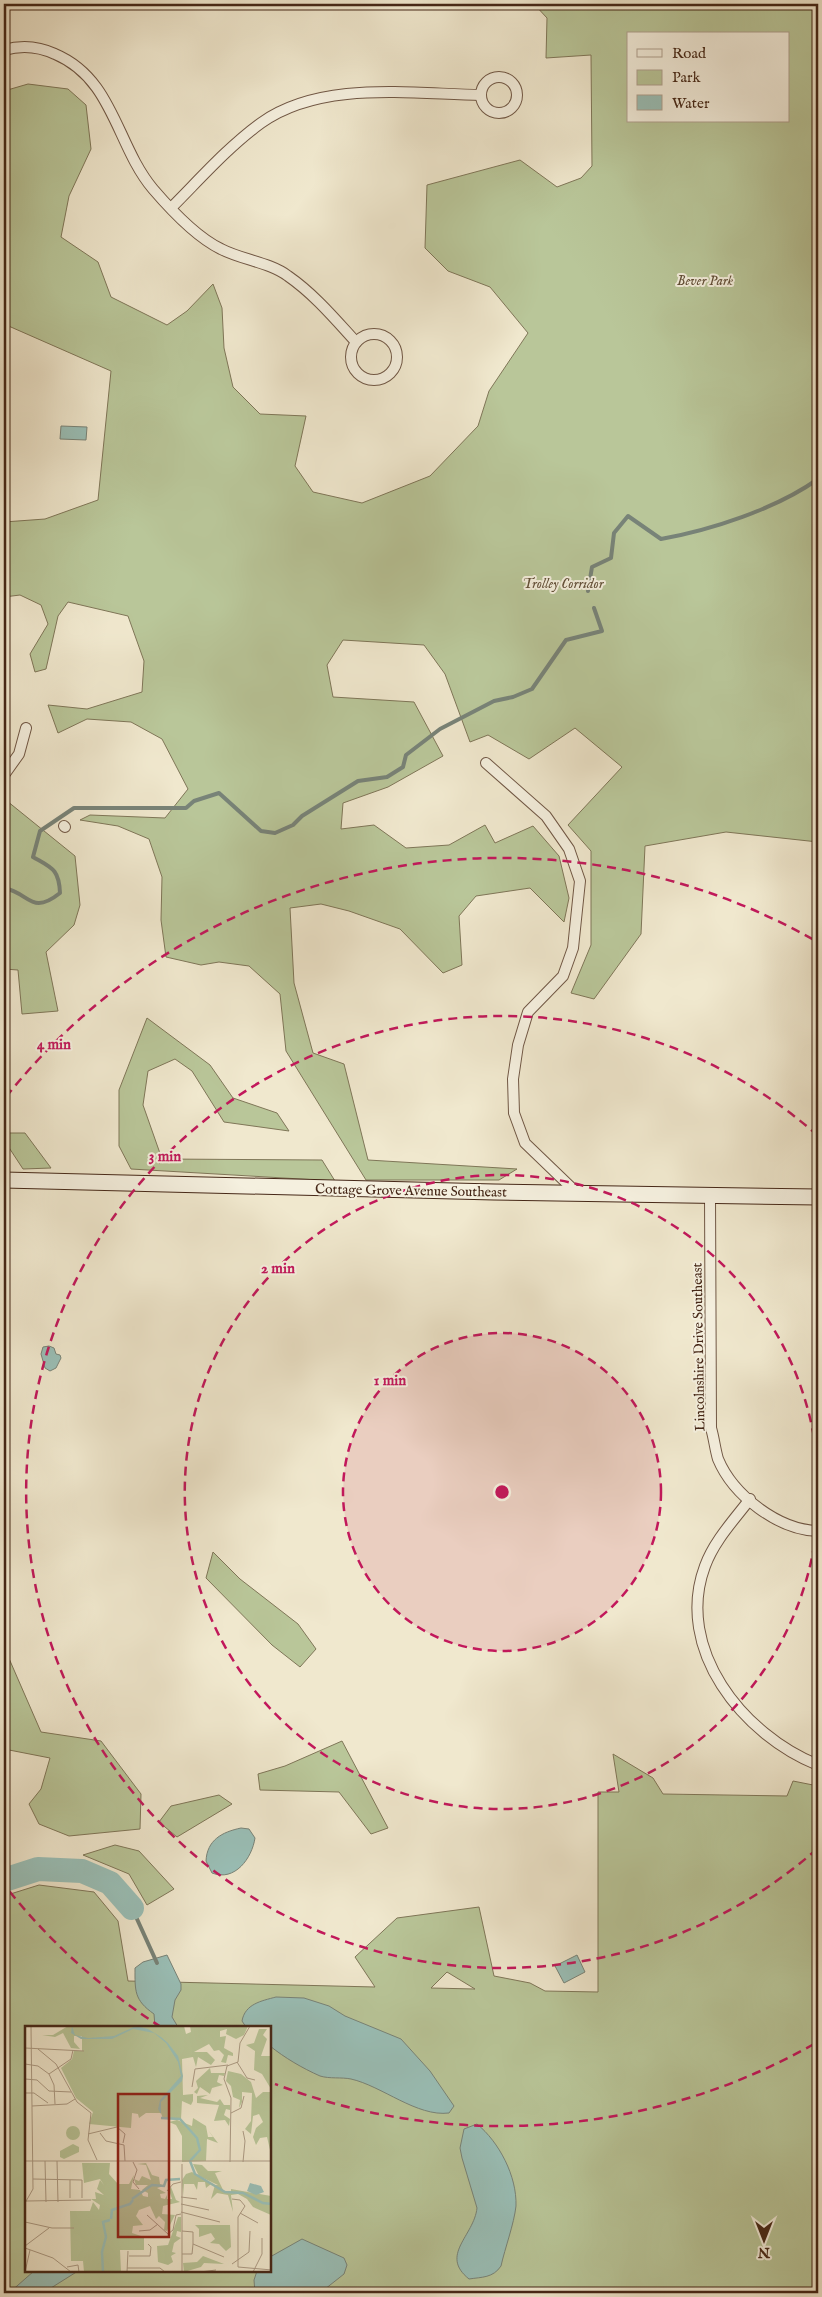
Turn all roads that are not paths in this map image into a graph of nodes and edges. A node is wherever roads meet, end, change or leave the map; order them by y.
1 (4, 50) edge
2 (481, 95) dead end
3 (172, 208) junction
4 (356, 342) junction
5 (26, 728) dead end
6 (486, 763) dead end
7 (4, 775) edge
8 (4, 1180) edge
9 (578, 1194) junction
10 (710, 1194) junction
11 (818, 1197) edge
12 (750, 1499) junction
13 (818, 1531) edge
14 (818, 1765) edge

1 - 3 street
2 - 3 street
3 - 4 street
4 - 4 street
5 - 7 street
6 - 9 street
8 - 9 main road, Cottage Grove Avenue Southeast
9 - 10 main road, Cottage Grove Avenue Southeast
10 - 11 main road, Cottage Grove Avenue Southeast
10 - 12 street, Lincolnshire Drive Southeast
12 - 13 street, Lincolnshire Drive Southeast
12 - 14 street

